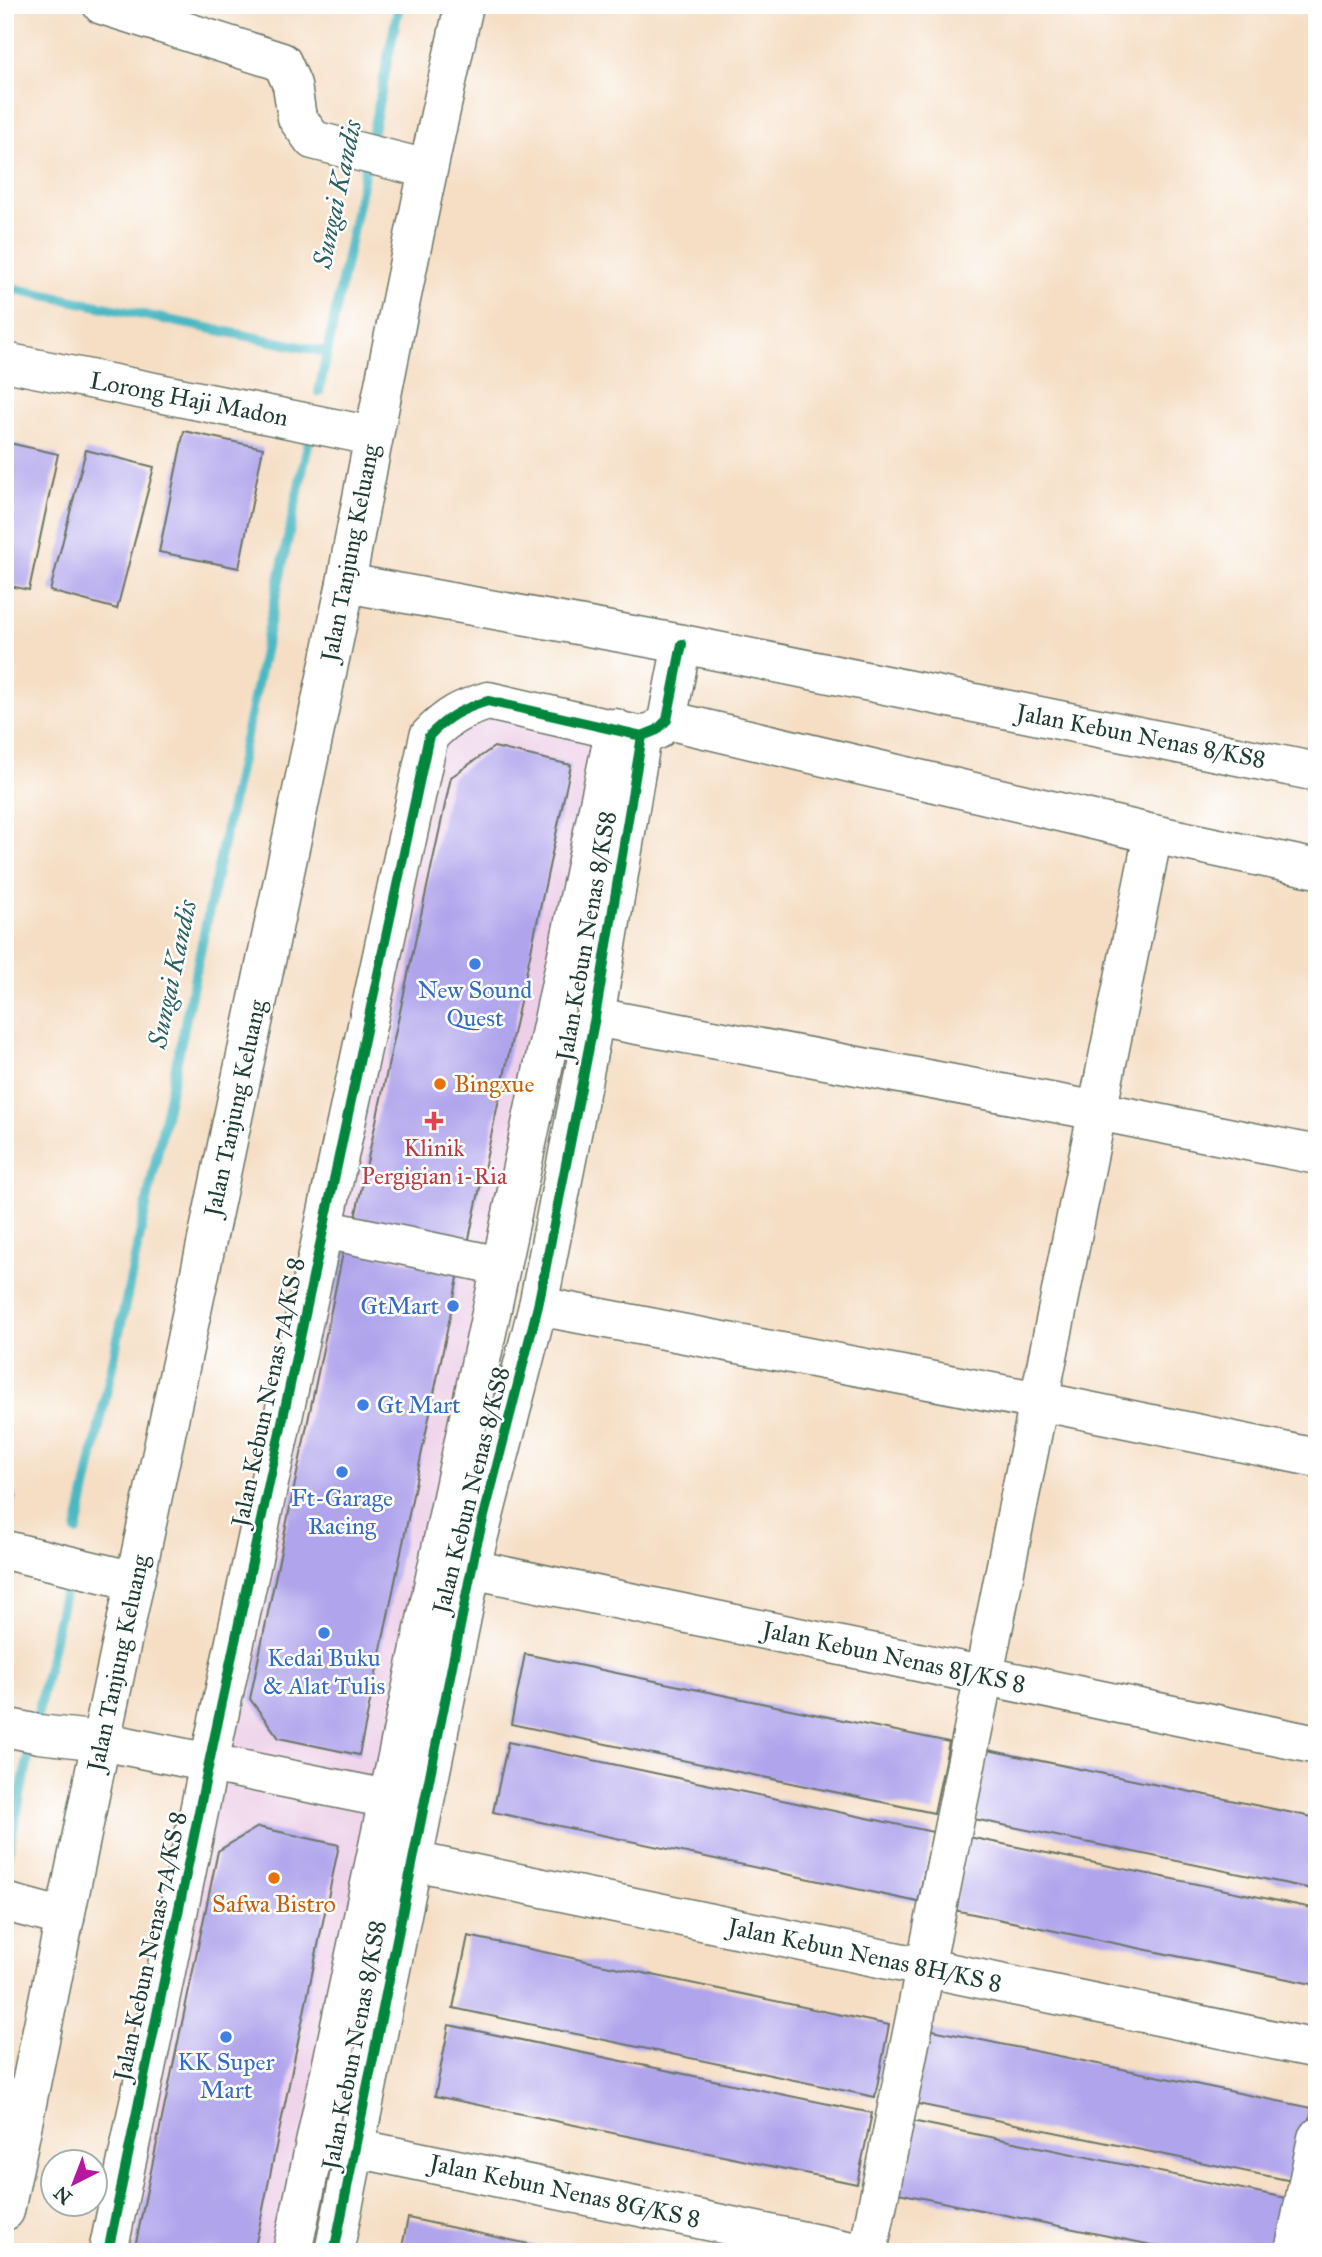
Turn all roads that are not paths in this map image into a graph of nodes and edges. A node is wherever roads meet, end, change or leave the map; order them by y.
1 (102, 5) edge
2 (464, 5) edge
3 (427, 169) junction
4 (5, 362) edge
5 (373, 436) junction
6 (346, 583) junction
7 (682, 644) junction
8 (641, 728) junction
9 (1317, 772) edge
10 (1153, 834) junction
11 (1317, 869) edge
12 (595, 1017) junction
13 (1098, 1111) junction
14 (1317, 1155) edge
15 (324, 1229) junction
16 (501, 1266) junction
17 (538, 1306) junction
18 (1039, 1401) junction
19 (1317, 1458) edge
20 (5, 1550) edge
21 (471, 1569) junction
22 (135, 1581) junction
23 (984, 1676) junction
24 (22, 1730) edge
25 (101, 1741) junction
26 (1317, 1745) edge
27 (209, 1763) junction
28 (388, 1799) junction
29 (413, 1861) junction
30 (13, 1903) edge
31 (65, 1918) junction
32 (925, 1968) junction
33 (1317, 2049) edge
34 (1317, 2138) edge
35 (355, 2148) junction
36 (5, 2211) edge
37 (108, 2252) edge
38 (292, 2252) edge
39 (334, 2252) edge
40 (857, 2252) edge
41 (868, 2252) edge
42 (1294, 2252) edge

1 - 3 street
2 - 3 street, Jalan Tanjung Keluang
3 - 5 street, Jalan Tanjung Keluang
4 - 5 street, Lorong Haji Madon
5 - 6 street, Jalan Tanjung Keluang
6 - 7 street, Jalan Kebun Nenas 8/KS8
6 - 22 street, Jalan Tanjung Keluang
7 - 8 street
7 - 9 street, Jalan Kebun Nenas 8/KS8
8 - 10 street, Jalan Kebun Nenas 7A/KS 8
8 - 12 street, Jalan Kebun Nenas 8/KS8
8 - 15 street, Jalan Kebun Nenas 7A/KS 8
8 - 16 street
10 - 11 street, Jalan Kebun Nenas 7A/KS 8
10 - 13 street
12 - 13 street
12 - 17 street, Jalan Kebun Nenas 8/KS8
13 - 14 street
13 - 18 street
15 - 16 street
15 - 27 street, Jalan Kebun Nenas 7A/KS 8
16 - 28 street
17 - 18 street
17 - 21 street, Jalan Kebun Nenas 8/KS8
18 - 19 street
18 - 23 street
20 - 22 street
21 - 23 street, Jalan Kebun Nenas 8J/KS 8
21 - 29 street, Jalan Kebun Nenas 8/KS8
22 - 25 street, Jalan Tanjung Keluang
23 - 26 street, Jalan Kebun Nenas 8J/KS 8
23 - 32 street
24 - 25 street
25 - 27 street
25 - 31 street, Jalan Tanjung Keluang
27 - 28 street
27 - 37 street, Jalan Kebun Nenas 7A/KS 8
28 - 38 street
29 - 32 street, Jalan Kebun Nenas 8H/KS 8
29 - 35 street, Jalan Kebun Nenas 8/KS8
30 - 31 street
31 - 36 street, Jalan Tanjung Keluang
32 - 33 street, Jalan Kebun Nenas 8H/KS 8
32 - 41 street
34 - 42 street
35 - 39 street, Jalan Kebun Nenas 8/KS8
35 - 40 street, Jalan Kebun Nenas 8G/KS 8

